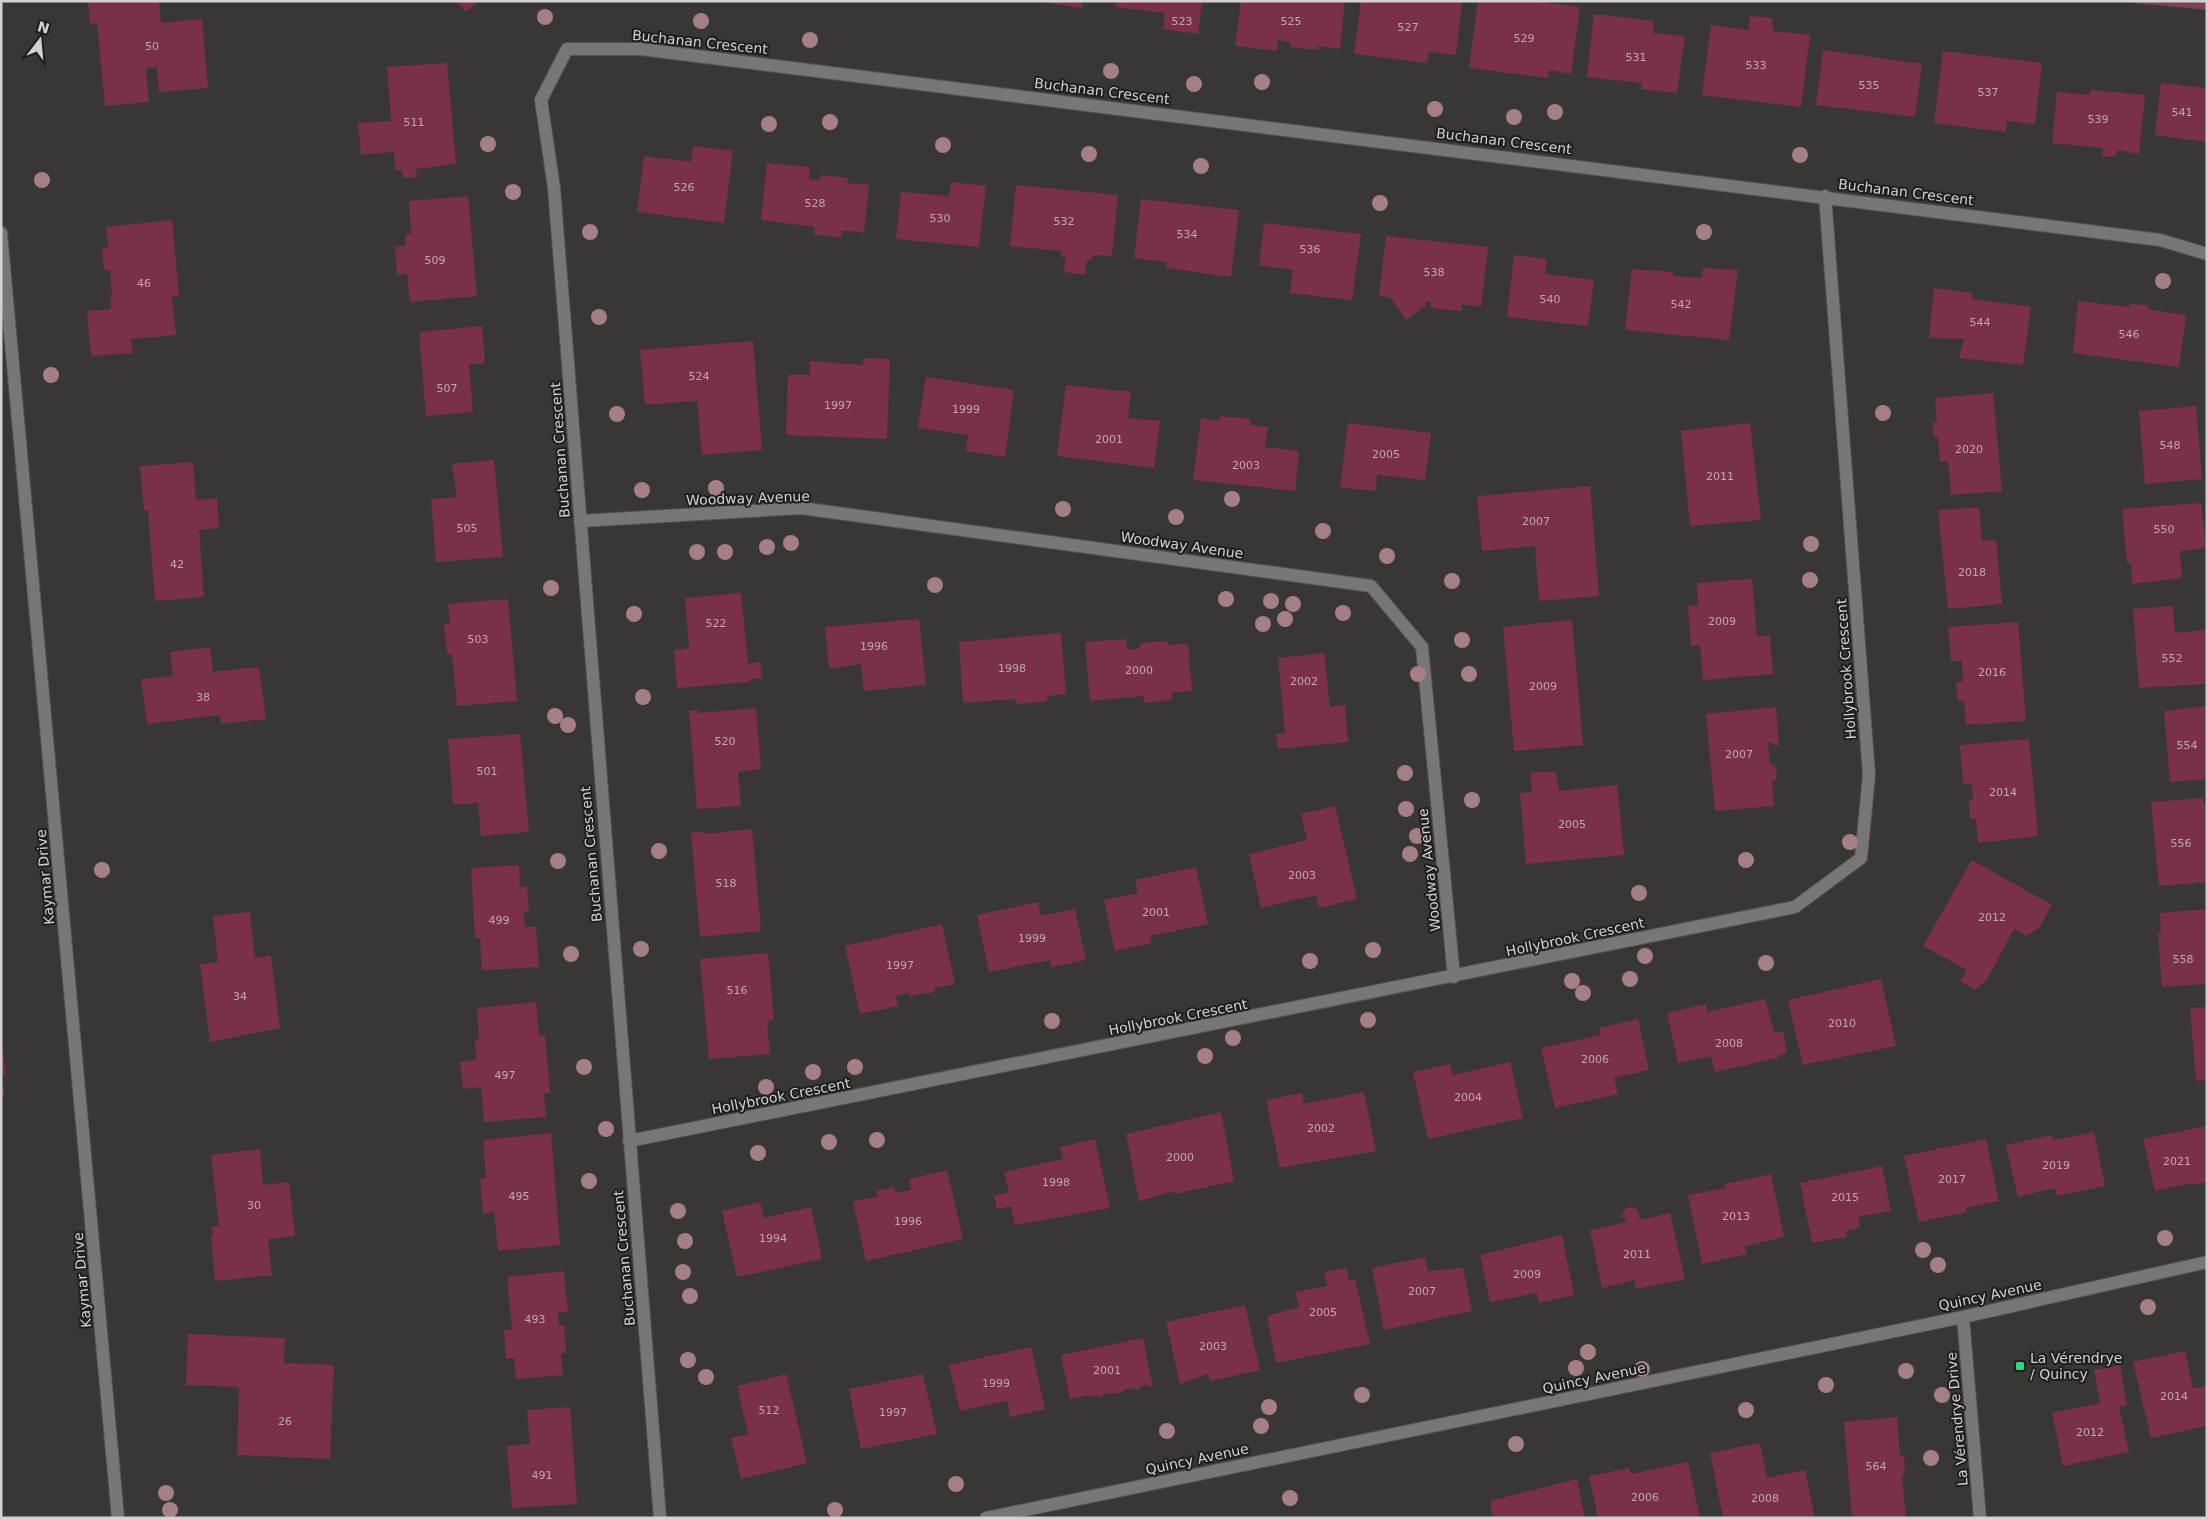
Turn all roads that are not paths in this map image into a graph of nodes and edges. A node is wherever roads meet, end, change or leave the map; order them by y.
1 (1825, 196) junction
2 (1, 233) edge
3 (2207, 254) edge
4 (580, 521) junction
5 (1454, 977) junction
6 (629, 1141) junction
7 (2207, 1262) edge
8 (1963, 1317) junction
9 (118, 1518) edge
10 (660, 1518) edge
11 (986, 1518) edge
12 (1980, 1518) edge

1 - 3 street, Buchanan Crescent
1 - 4 street, Buchanan Crescent
1 - 5 street, Hollybrook Crescent
2 - 9 street, Kaymar Drive
4 - 5 street, Woodway Avenue
4 - 6 street, Buchanan Crescent
5 - 6 street, Hollybrook Crescent
6 - 10 street, Buchanan Crescent
7 - 8 street, Quincy Avenue
8 - 11 street, Quincy Avenue
8 - 12 street, La Vérendrye Drive

